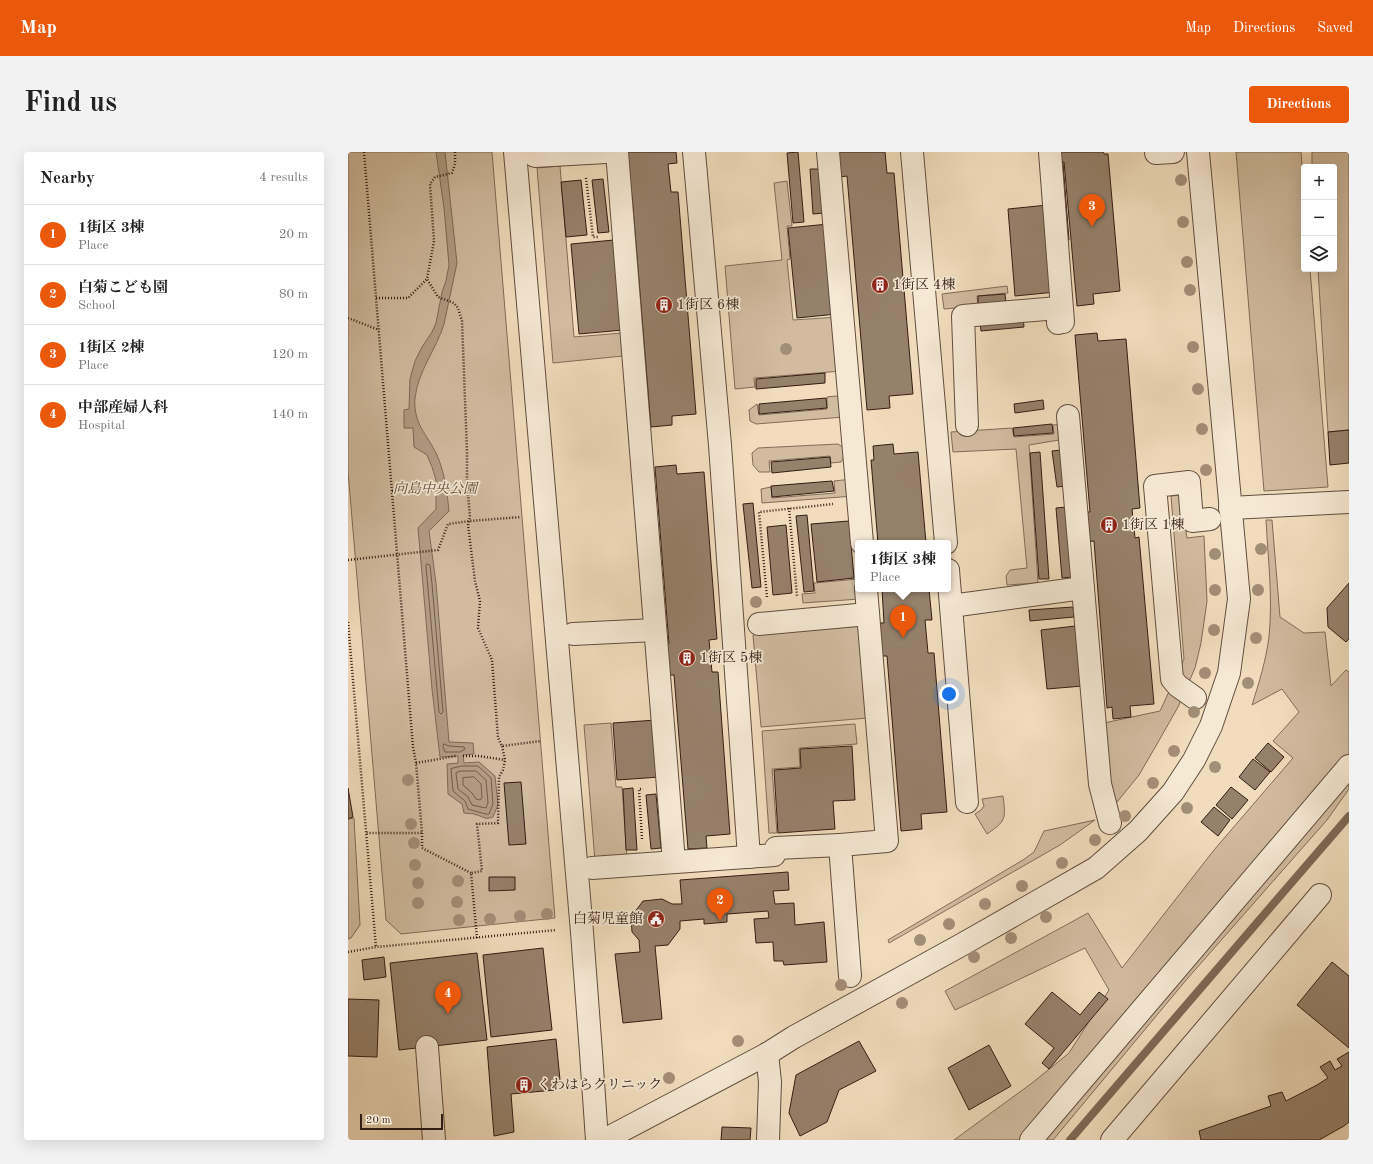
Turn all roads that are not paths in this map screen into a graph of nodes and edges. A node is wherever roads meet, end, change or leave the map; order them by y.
1 (606, 152) edge
2 (616, 152) edge
3 (694, 152) edge
4 (828, 152) edge
5 (912, 152) edge
6 (1050, 152) edge
7 (1156, 152) edge
8 (1173, 152) edge
9 (1193, 153) edge
10 (525, 154) edge
11 (1068, 416) dead end
12 (966, 425) dead end
13 (1349, 502) edge
14 (1230, 508) junction
15 (1210, 519) dead end
16 (862, 540) edge
17 (946, 540) edge
18 (1083, 588) junction
19 (866, 592) edge
20 (950, 592) edge
21 (951, 606) junction
22 (868, 614) junction
23 (764, 624) road end
24 (655, 630) junction
25 (573, 634) dead end
26 (1194, 698) dead end
27 (1349, 766) edge
28 (967, 802) dead end
29 (1110, 823) dead end
30 (840, 845) junction
31 (749, 857) junction
32 (674, 862) junction
33 (592, 868) dead end
34 (1320, 895) dead end
35 (850, 976) dead end
36 (427, 1046) dead end
37 (767, 1054) junction
38 (434, 1140) edge
39 (597, 1140) edge
40 (604, 1140) edge
41 (768, 1140) edge
42 (1031, 1140) edge
43 (1112, 1140) edge

1 - 10 street
2 - 24 street
3 - 31 street
4 - 16 street
5 - 17 street
6 - 12 street
7 - 8 street
9 - 14 street
10 - 39 street
11 - 18 street
13 - 14 street
14 - 37 street
15 - 26 street
18 - 21 street
18 - 29 street
19 - 22 street
20 - 21 street
21 - 28 street
22 - 23 street
22 - 30 street
24 - 25 street
24 - 32 street
27 - 42 street
30 - 31 street
30 - 35 street
31 - 32 street
32 - 33 street
34 - 43 street
36 - 38 street
37 - 40 street
37 - 41 street

